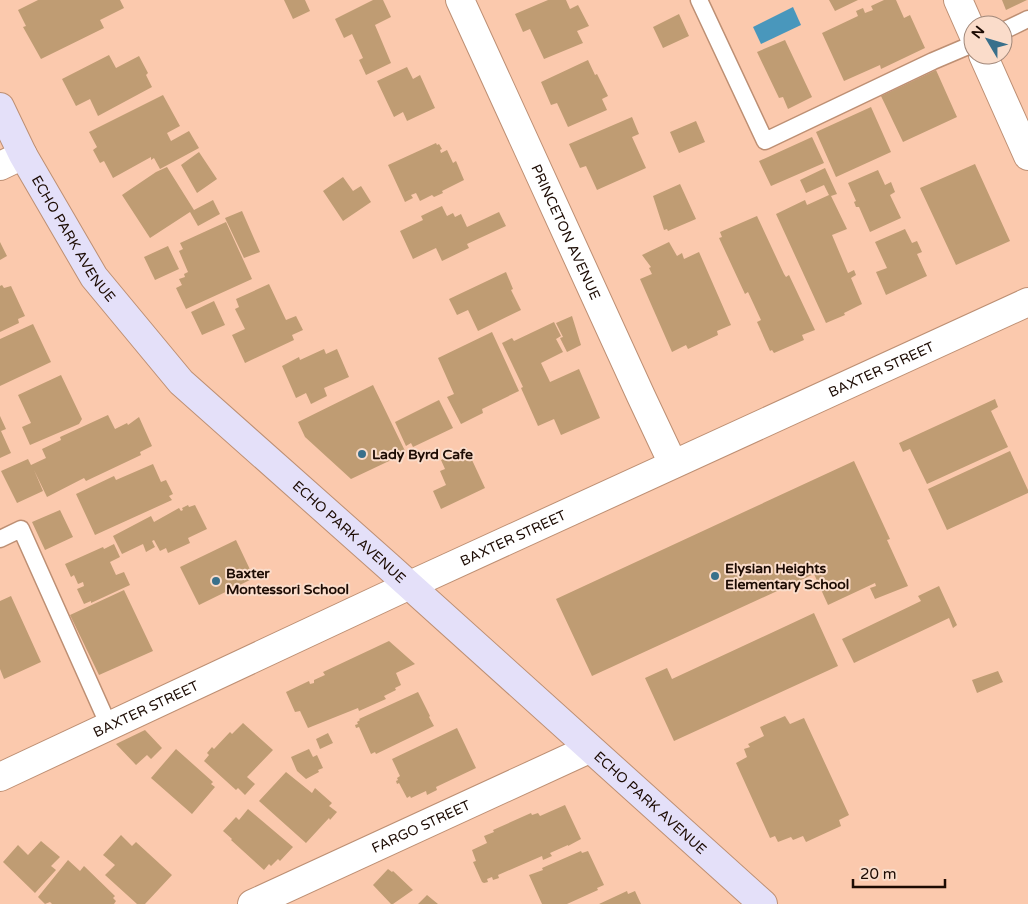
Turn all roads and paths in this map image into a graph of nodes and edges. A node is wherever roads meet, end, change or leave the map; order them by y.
1 (460, 0) edge
2 (699, 0) edge
3 (958, 0) edge
4 (965, 15) edge
5 (1028, 19) edge
6 (1013, 26) edge
7 (963, 48) edge
8 (987, 65) edge
9 (0, 107) edge
10 (1028, 156) edge
11 (11, 161) edge
12 (1026, 310) edge
13 (674, 464) junction
14 (0, 539) edge
15 (410, 585) junction
16 (109, 726) junction
17 (589, 749) junction
18 (0, 777) edge
19 (252, 904) edge
20 (763, 904) edge

1 - 13 street, PRINCETON AVENUE
2 - 7 lane
3 - 4 street
5 - 6 lane
8 - 10 street
9 - 11 street, ECHO PARK AVENUE
11 - 15 street, ECHO PARK AVENUE
12 - 13 street, BAXTER STREET
13 - 15 street, BAXTER STREET
14 - 16 lane
15 - 16 street, BAXTER STREET
15 - 17 street, ECHO PARK AVENUE
16 - 18 street, BAXTER STREET
17 - 19 street, FARGO STREET
17 - 20 street, ECHO PARK AVENUE

